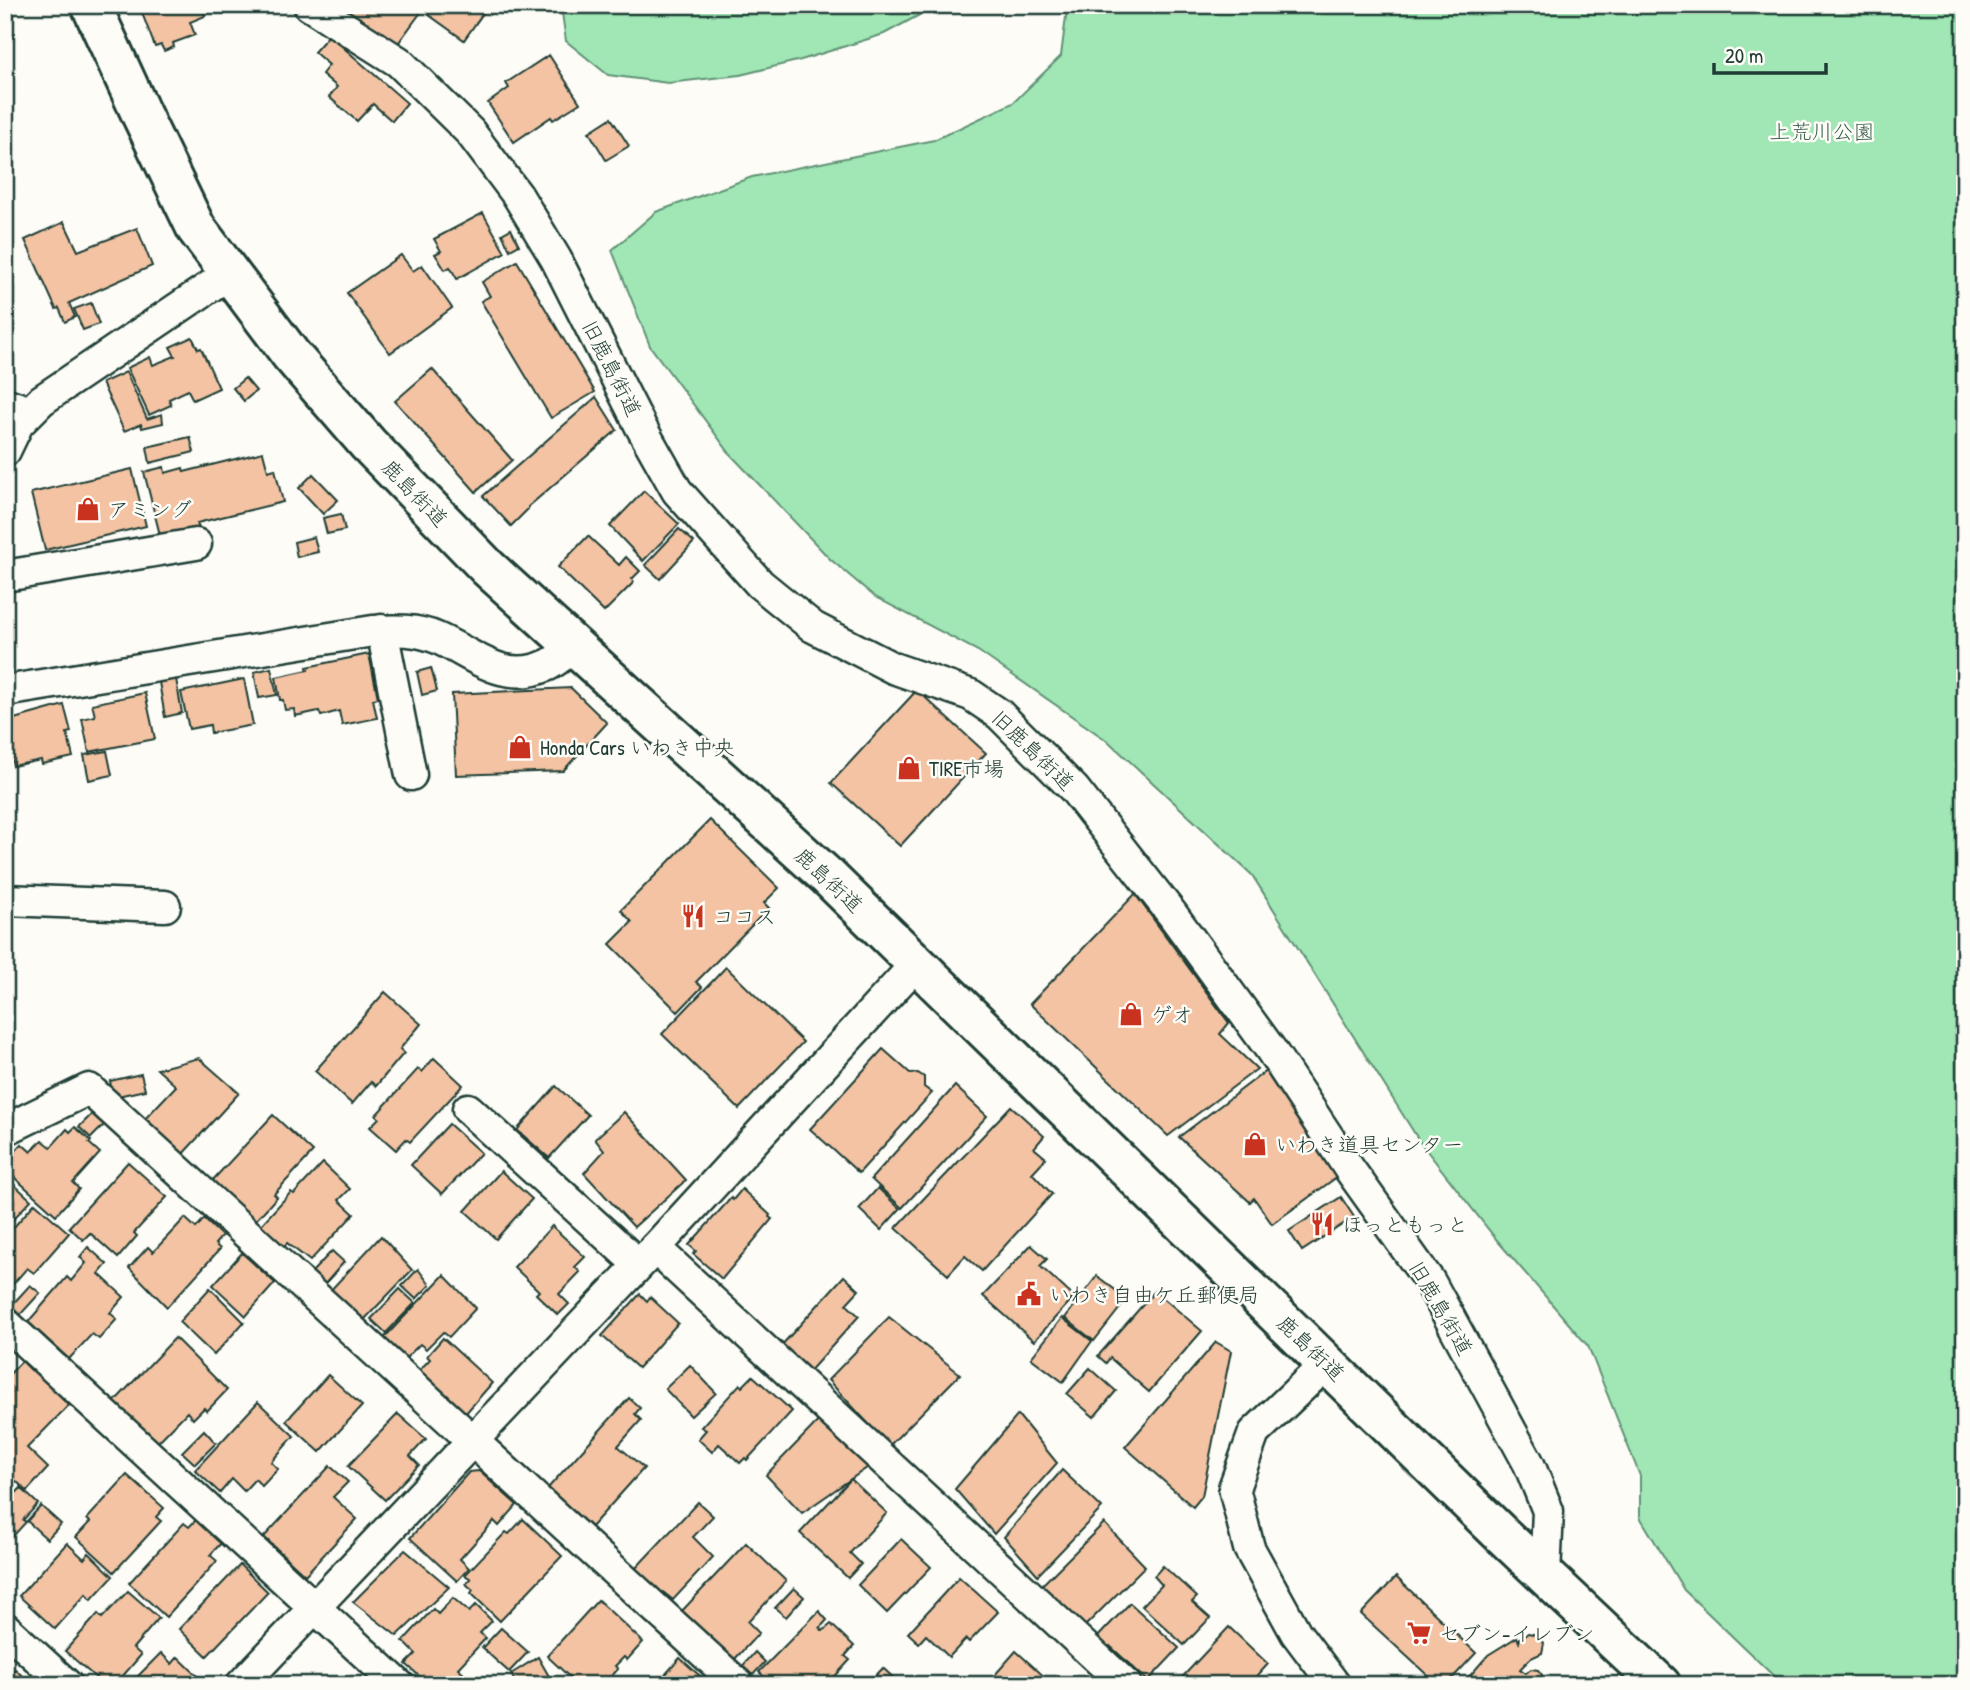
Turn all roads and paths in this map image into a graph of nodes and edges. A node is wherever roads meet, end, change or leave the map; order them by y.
1 (91, 5) edge
2 (309, 5) edge
3 (230, 273) junction
4 (5, 396) edge
5 (35, 406) junction
6 (5, 451) edge
7 (196, 544) dead end
8 (5, 576) edge
9 (382, 630) junction
10 (574, 646) junction
11 (5, 691) edge
12 (411, 775) dead end
13 (5, 900) edge
14 (165, 906) dead end
15 (916, 963) junction
16 (468, 1109) dead end
17 (5, 1130) edge
18 (646, 1256) junction
19 (5, 1323) edge
20 (1326, 1363) junction
21 (472, 1440) junction
22 (1545, 1575) junction
23 (314, 1607) junction
24 (5, 1628) edge
25 (62, 1683) edge
26 (241, 1685) edge
27 (399, 1685) edge
28 (739, 1685) edge
29 (1126, 1685) edge
30 (1335, 1685) edge
31 (1661, 1685) edge

1 - 3 street, 鹿島街道
2 - 22 street, 旧鹿島街道
3 - 5 street
3 - 10 street, 鹿島街道
4 - 5 lane
5 - 6 street
7 - 8 street
9 - 10 street
9 - 11 street
9 - 12 street
10 - 15 street, 鹿島街道
13 - 14 street
15 - 18 street
15 - 20 street, 鹿島街道
16 - 18 street
17 - 21 street
18 - 21 street
18 - 29 street
19 - 23 street
20 - 22 street, 鹿島街道
20 - 30 street
21 - 23 street
21 - 28 street
22 - 31 street, 鹿島街道
23 - 26 street
23 - 27 street
24 - 25 street

